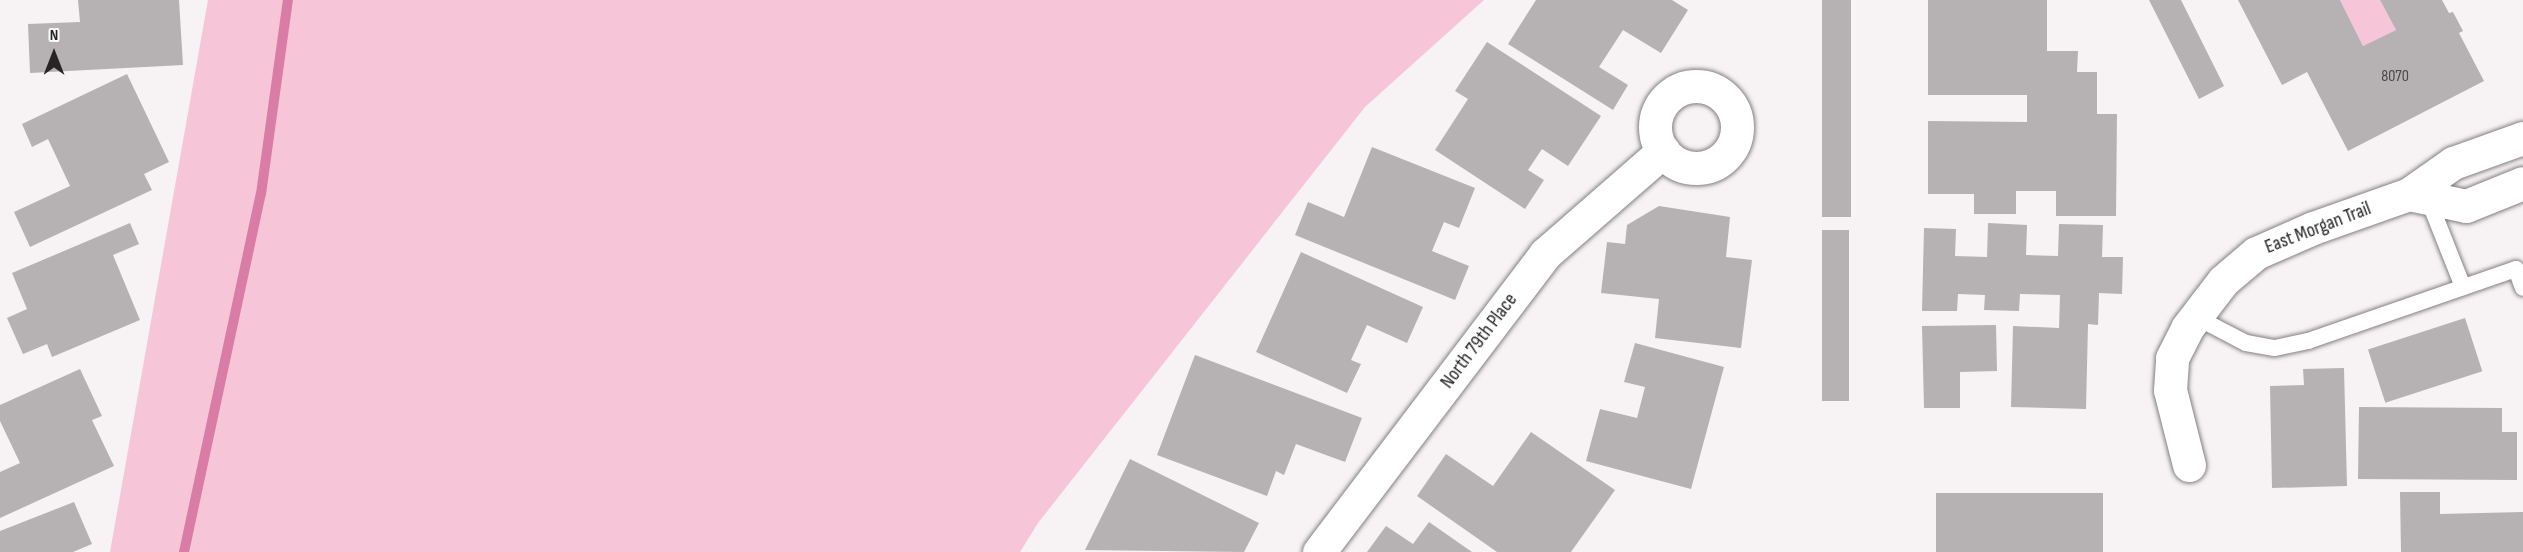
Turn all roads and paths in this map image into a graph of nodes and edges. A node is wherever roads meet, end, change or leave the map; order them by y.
1 (2523, 138) edge
2 (1663, 151) dead end
3 (2523, 183) edge
4 (2420, 192) junction
5 (2463, 287) junction
6 (2523, 288) edge
7 (2196, 316) junction
8 (2189, 465) dead end
9 (1319, 552) edge

1 - 4 street, East Morgan Trail
2 - 9 street, North 79th Place
3 - 4 street
4 - 5 lane
4 - 7 street, East Morgan Trail
5 - 6 lane
5 - 7 lane
7 - 8 street, East Morgan Trail

